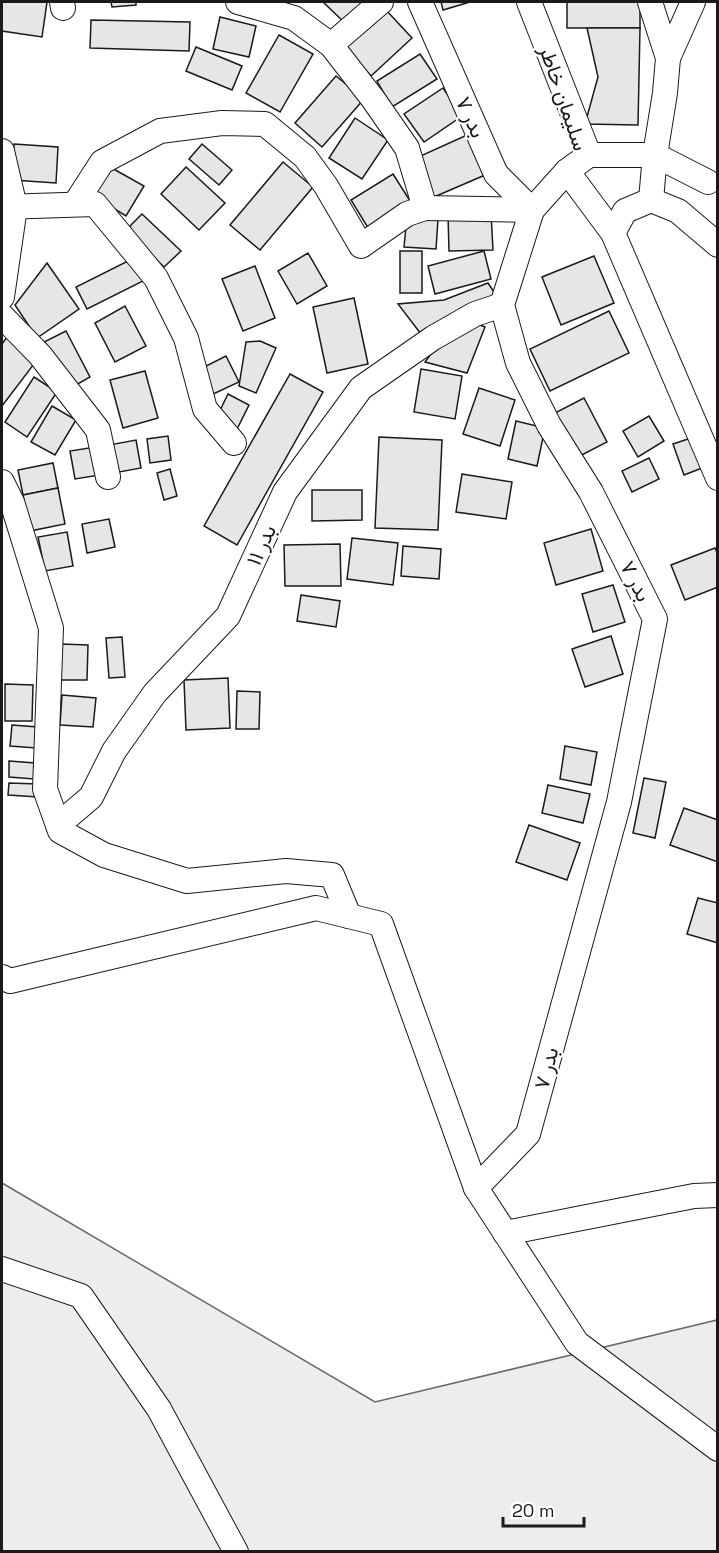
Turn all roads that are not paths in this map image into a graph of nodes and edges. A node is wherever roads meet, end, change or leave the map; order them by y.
1 (238, 2) edge
2 (381, 2) edge
3 (420, 2) edge
4 (529, 2) edge
5 (650, 2) edge
6 (693, 2) edge
7 (331, 45) junction
8 (668, 58) junction
9 (2, 151) edge
10 (589, 155) junction
11 (655, 155) junction
12 (567, 171) junction
13 (708, 182) dead end
14 (651, 200) junction
15 (75, 204) junction
16 (8, 207) edge
17 (424, 208) junction
18 (532, 210) junction
19 (613, 233) junction
20 (717, 245) edge
21 (2, 297) edge
22 (502, 305) junction
23 (2, 316) edge
24 (234, 443) dead end
25 (108, 477) dead end
26 (717, 478) edge
27 (2, 483) edge
28 (58, 825) junction
29 (349, 916) junction
30 (2, 977) edge
31 (476, 1188) junction
32 (717, 1195) edge
33 (505, 1233) junction
34 (2, 1269) edge
35 (717, 1449) edge
36 (236, 1551) edge

1 - 7 street
2 - 7 street
3 - 18 street, بدر ۷
4 - 10 street, سلیمان خاطر
5 - 8 street
6 - 8 street
7 - 17 street
8 - 11 street
9 - 16 street
10 - 11 street
10 - 12 street, سلیمان خاطر
11 - 13 street
11 - 14 street
12 - 18 street, سلیمان خاطر
12 - 19 street
14 - 19 street
14 - 20 street
15 - 16 street
15 - 17 street
15 - 24 street
16 - 21 street
17 - 18 street
18 - 22 street
19 - 26 street
22 - 28 street, بدر ۱۱
22 - 31 street, بدر ۷
23 - 25 street
27 - 28 street
28 - 29 street
29 - 30 street
29 - 31 street
31 - 33 street
32 - 33 street
33 - 35 street
34 - 36 street

